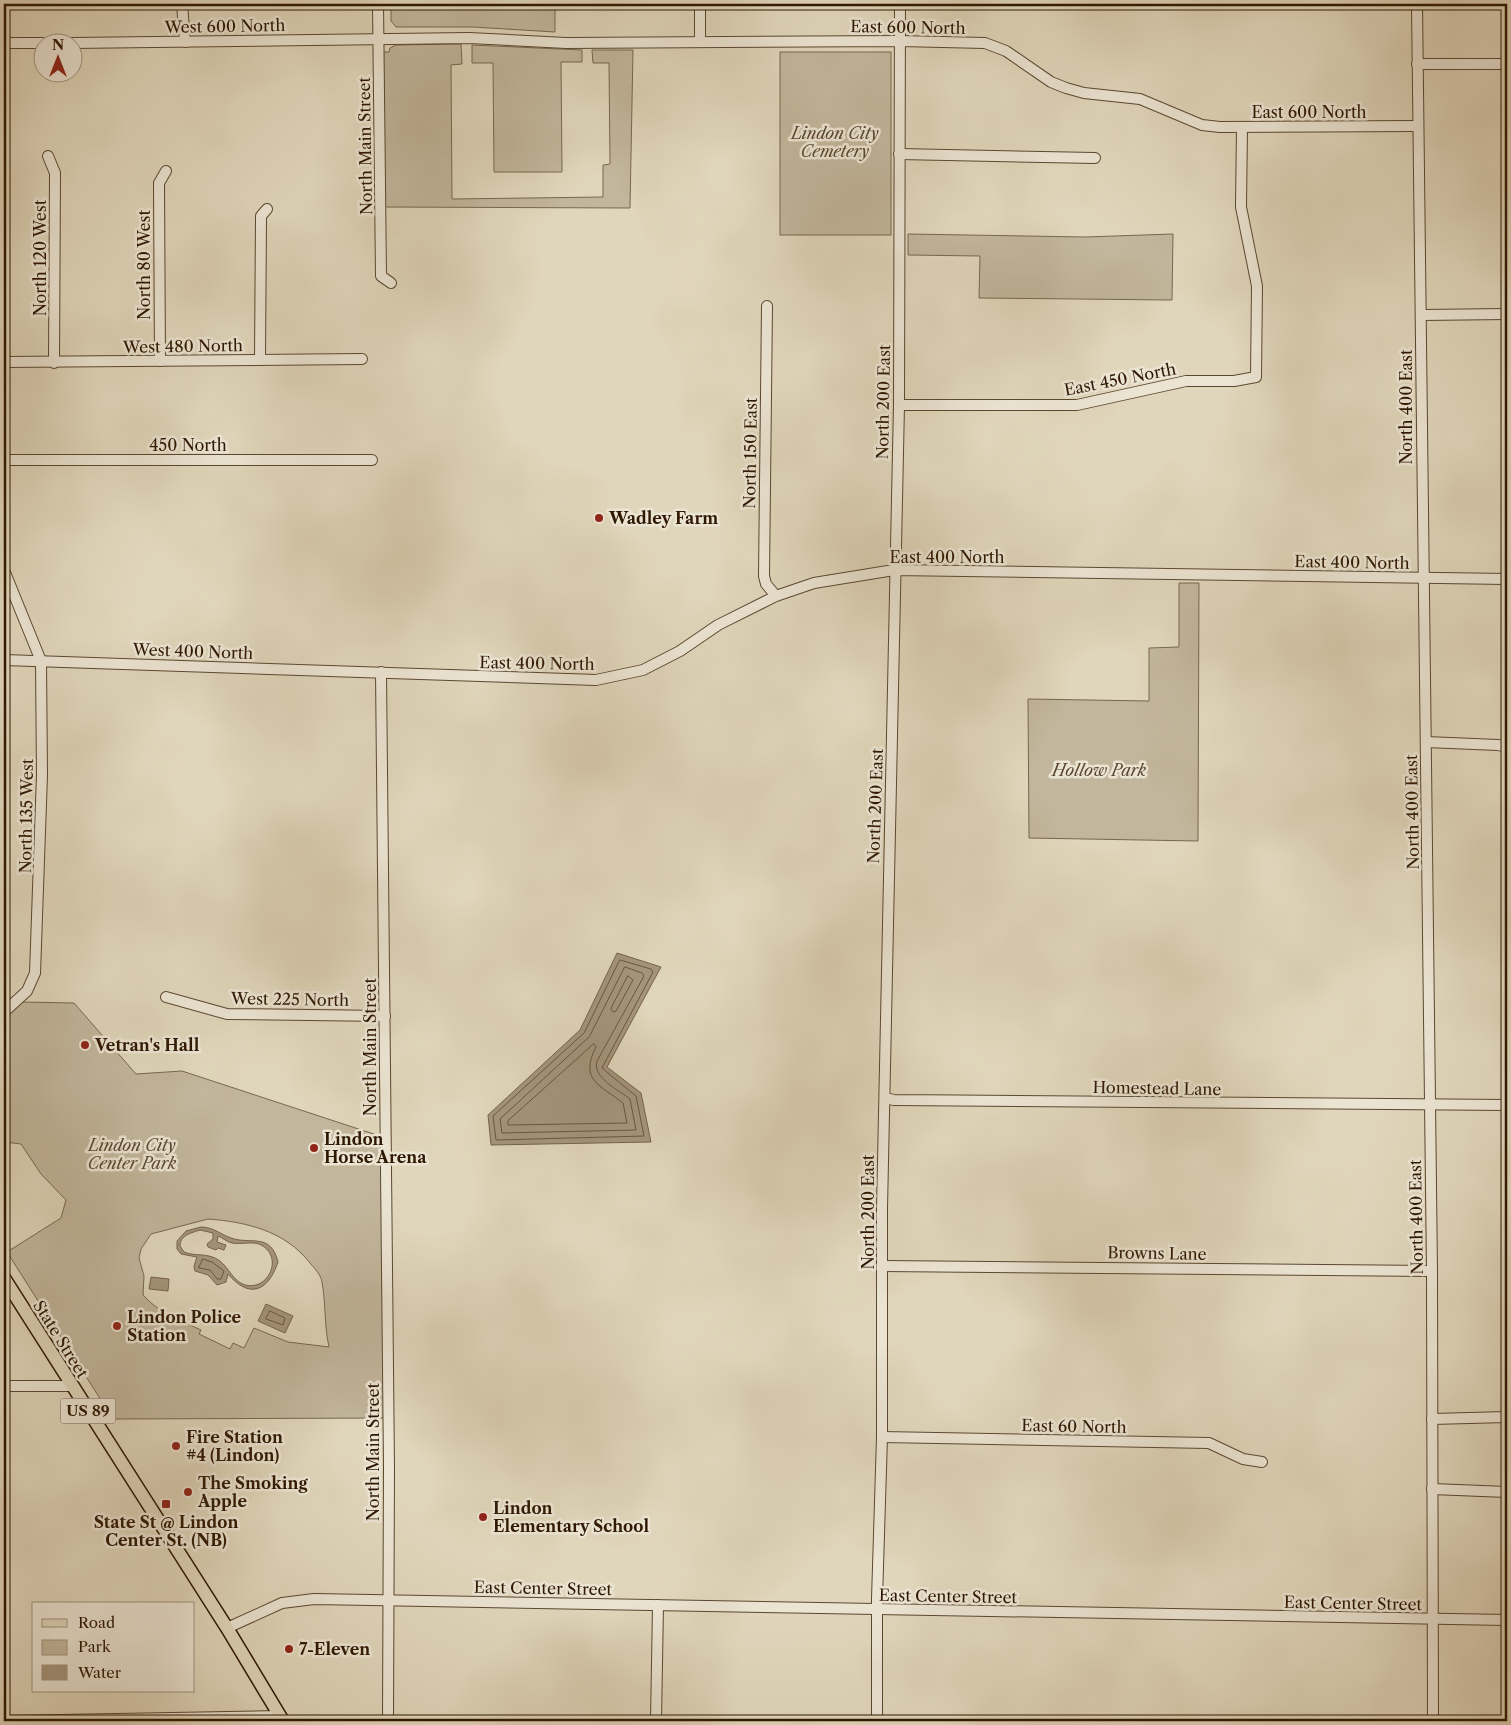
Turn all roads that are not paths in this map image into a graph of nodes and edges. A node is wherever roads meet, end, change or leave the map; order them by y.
1 (182, 4) edge
2 (378, 4) edge
3 (700, 4) edge
4 (900, 4) edge
5 (1417, 4) edge
6 (378, 38) junction
7 (700, 40) junction
8 (900, 41) junction
9 (185, 42) junction
10 (4, 43) edge
11 (32, 43) edge
12 (82, 43) edge
13 (1417, 64) junction
14 (1507, 64) edge
15 (1418, 126) junction
16 (1242, 127) junction
17 (899, 154) junction
18 (48, 156) dead end
19 (1095, 158) dead end
20 (166, 171) dead end
21 (267, 208) dead end
22 (391, 283) dead end
23 (767, 306) dead end
24 (1421, 314) junction
25 (1507, 314) edge
26 (362, 358) dead end
27 (260, 360) junction
28 (160, 361) junction
29 (4, 362) edge
30 (54, 362) junction
31 (899, 405) junction
32 (4, 460) edge
33 (372, 460) dead end
34 (4, 570) edge
35 (894, 570) junction
36 (1422, 578) junction
37 (1507, 579) edge
38 (776, 596) junction
39 (4, 660) edge
40 (41, 661) junction
41 (382, 672) junction
42 (1426, 742) junction
43 (1507, 747) edge
44 (166, 996) dead end
45 (4, 1012) edge
46 (385, 1016) junction
47 (885, 1098) junction
48 (1430, 1102) junction
49 (1507, 1105) edge
50 (883, 1266) junction
51 (1432, 1271) junction
52 (4, 1278) edge
53 (4, 1386) edge
54 (72, 1386) junction
55 (1507, 1417) edge
56 (1432, 1419) junction
57 (882, 1437) junction
58 (1262, 1462) dead end
59 (1432, 1489) junction
60 (1507, 1492) edge
61 (388, 1601) junction
62 (658, 1605) junction
63 (877, 1610) junction
64 (1432, 1619) junction
65 (1507, 1620) edge
66 (227, 1628) junction
67 (282, 1719) edge
68 (4, 1721) edge
69 (388, 1721) edge
70 (656, 1721) edge
71 (878, 1721) edge
72 (1433, 1721) edge

1 - 9 street
2 - 6 street, North Main Street
3 - 7 street
4 - 8 street, North 200 East
5 - 13 street, North 400 East
6 - 7 street, East 600 North
6 - 9 street, West 600 North
6 - 22 street, North Main Street
7 - 8 street, East 600 North
8 - 16 street, East 600 North
8 - 17 street, North 200 East
9 - 12 street, West 600 North
10 - 11 street
13 - 14 street
13 - 15 street, North 400 East
15 - 16 street, East 600 North
15 - 24 street, North 400 East
16 - 31 street, East 450 North
17 - 19 street
17 - 31 street, North 200 East
18 - 30 street, North 120 West
20 - 28 street, North 80 West
21 - 27 street
23 - 38 street, North 150 East
24 - 25 street
24 - 36 street, North 400 East
26 - 27 street, West 480 North
27 - 28 street, West 480 North
28 - 30 street, West 480 North
29 - 30 street, West 480 North
31 - 35 street, North 200 East
32 - 33 street, 450 North
34 - 40 street
35 - 36 street, East 400 North
35 - 38 street, East 400 North
35 - 47 street, North 200 East
36 - 37 street, East 400 North
36 - 42 street, North 400 East
38 - 41 street, East 400 North
39 - 40 street, West 400 North
40 - 41 street, West 400 North
40 - 45 street, North 135 West
41 - 46 street, North Main Street
42 - 43 street
42 - 48 street, North 400 East
44 - 46 street, West 225 North
46 - 61 street, North Main Street
47 - 48 street, Homestead Lane
47 - 50 street, North 200 East
48 - 49 street, Homestead Lane
48 - 51 street, North 400 East
50 - 51 street, Browns Lane
50 - 57 street, North 200 East
51 - 56 street, North 400 East
52 - 54 main road, State Street / US 89
53 - 54 street
54 - 66 main road, State Street / US 89
55 - 56 street
56 - 59 street, North 400 East
57 - 58 street, East 60 North
57 - 63 street, North 200 East
59 - 60 street
59 - 64 street, North 400 East
61 - 62 street, East Center Street
61 - 66 street, East Center Street
61 - 69 street, North Main Street
62 - 63 street, East Center Street
62 - 70 street
63 - 64 street, East Center Street
63 - 71 street, North 200 East
64 - 65 street, East Center Street
64 - 72 street, North 400 East
66 - 67 main road, US 89
67 - 68 street

